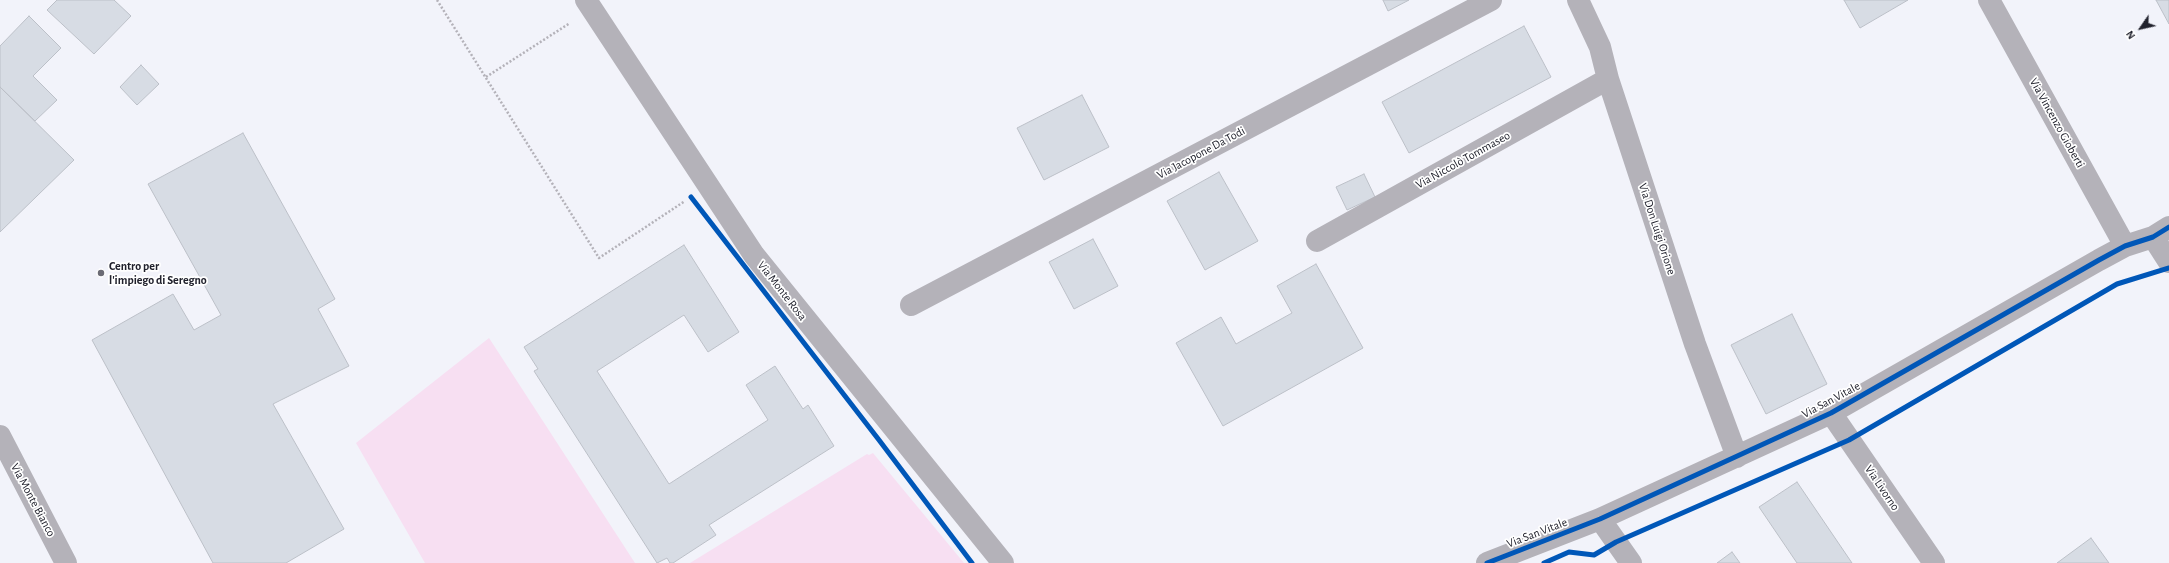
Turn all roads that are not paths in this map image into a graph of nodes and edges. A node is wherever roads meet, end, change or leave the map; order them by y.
1 (1491, 0) edge
2 (1989, 0) edge
3 (1583, 2) edge
4 (589, 4) edge
5 (1608, 79) junction
6 (2161, 232) edge
7 (1317, 241) dead end
8 (2125, 246) junction
9 (2169, 262) edge
10 (911, 305) dead end
11 (1831, 413) junction
12 (0, 436) edge
13 (1736, 457) junction
14 (1600, 519) junction
15 (985, 539) junction
16 (66, 563) edge
17 (996, 563) edge
18 (1003, 563) edge
19 (1487, 563) edge
20 (1631, 563) edge
21 (1934, 563) edge

1 - 10 street, Via Jacopone Da Todi
2 - 8 street, Via Vincenzo Gioberti
3 - 5 street, Via Don Luigi Orione
4 - 15 street, Via Monte Rosa
5 - 7 street, Via Niccolò Tommaseo
5 - 13 street, Via Don Luigi Orione
6 - 8 street, Via San Vitale
6 - 9 street
8 - 11 street, Via San Vitale
11 - 13 street, Via San Vitale
11 - 21 street, Via Livorno
12 - 16 street, Via Monte Bianco
13 - 14 street, Via San Vitale
14 - 19 street, Via San Vitale
14 - 20 street
15 - 17 street
15 - 18 street, Via Monte Rosa

